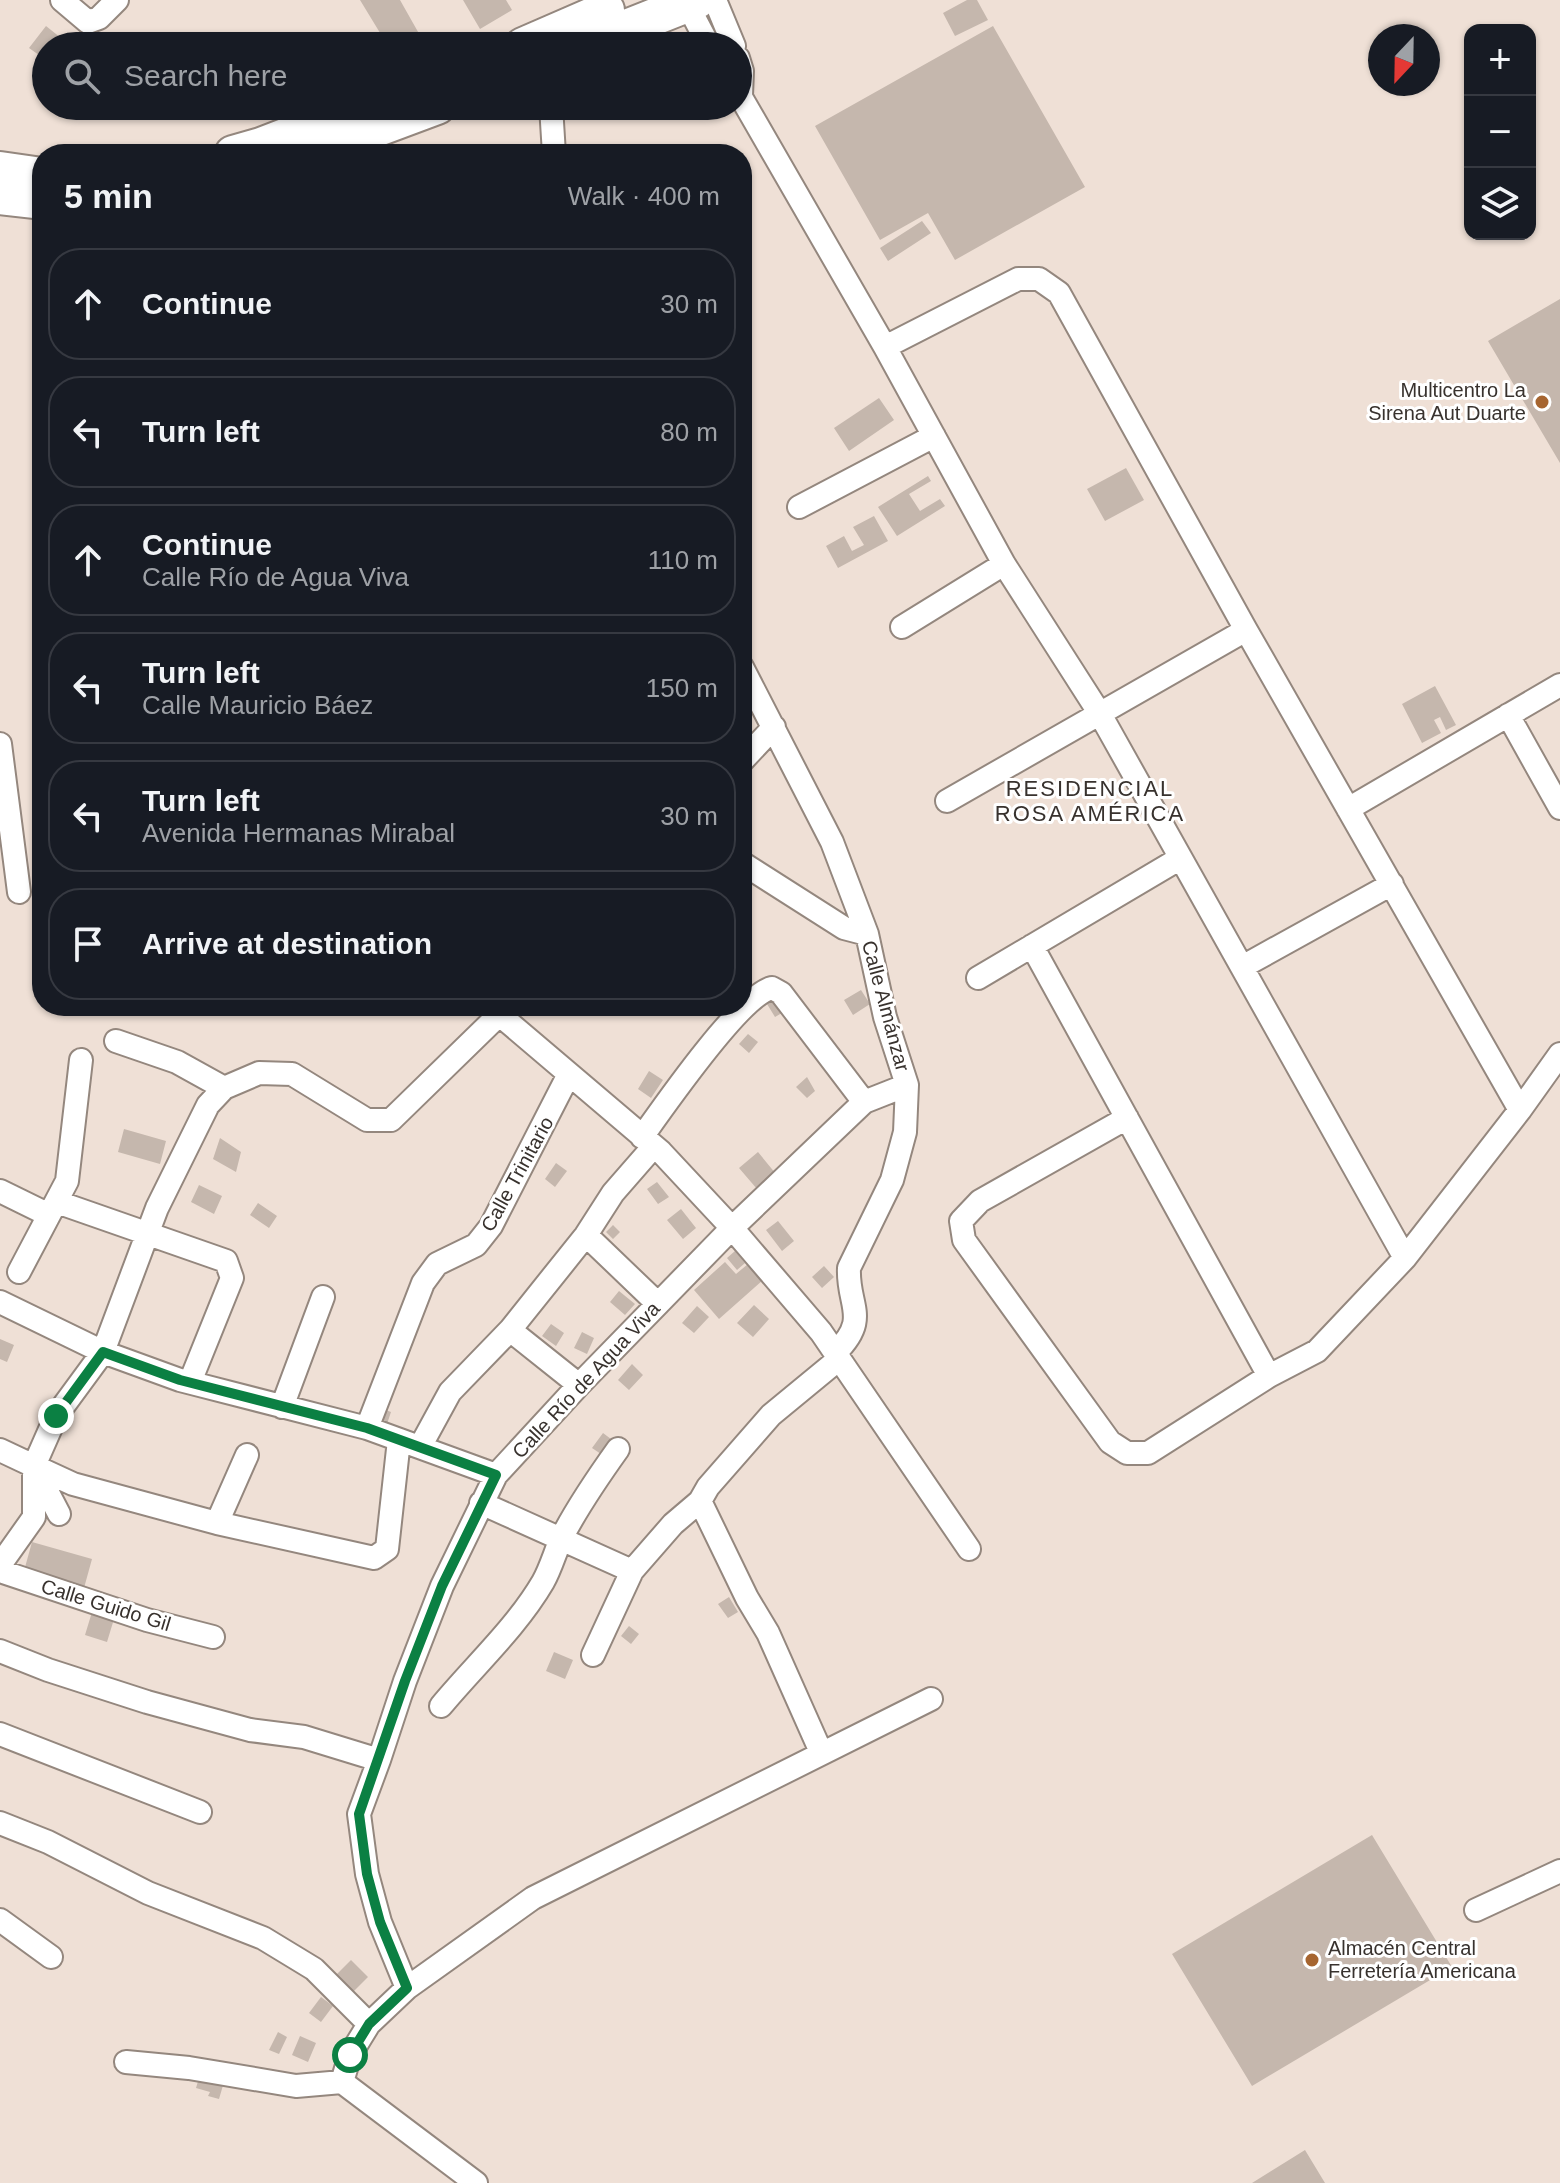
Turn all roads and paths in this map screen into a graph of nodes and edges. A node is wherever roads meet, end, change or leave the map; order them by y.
1 (62, 0) edge
2 (117, 0) edge
3 (630, 0) edge
4 (696, 1) edge
5 (562, 32) edge
6 (617, 32) edge
7 (705, 32) edge
8 (722, 32) edge
9 (752, 114) edge
10 (329, 120) edge
11 (400, 120) edge
12 (552, 120) edge
13 (266, 144) edge
14 (336, 144) edge
15 (553, 144) edge
16 (0, 170) edge
17 (32, 175) edge
18 (0, 196) edge
19 (32, 200) edge
20 (885, 347) junction
21 (934, 436) junction
22 (799, 507) dead end
23 (1004, 564) junction
24 (902, 627) dead end
25 (1246, 630) junction
26 (1560, 685) edge
27 (752, 686) edge
28 (1100, 714) junction
29 (1508, 715) junction
30 (774, 727) junction
31 (0, 744) edge
32 (752, 750) edge
33 (947, 801) dead end
34 (1560, 808) edge
35 (1348, 809) junction
36 (1179, 859) junction
37 (752, 869) edge
38 (1392, 884) junction
39 (19, 892) dead end
40 (867, 934) junction
41 (1032, 946) junction
42 (1242, 967) junction
43 (978, 978) dead end
44 (752, 999) edge
45 (499, 1016) edge
46 (509, 1016) edge
47 (737, 1016) edge
48 (116, 1041) dead end
49 (1560, 1054) edge
50 (81, 1060) dead end
51 (569, 1074) junction
52 (907, 1085) junction
53 (224, 1088) junction
54 (864, 1102) junction
55 (1520, 1110) junction
56 (1127, 1118) junction
57 (648, 1142) junction
58 (0, 1191) edge
59 (53, 1208) junction
60 (732, 1228) junction
61 (148, 1232) junction
62 (586, 1235) junction
63 (1405, 1258) junction
64 (19, 1272) dead end
65 (323, 1297) dead end
66 (0, 1302) edge
67 (658, 1304) junction
68 (510, 1330) junction
69 (103, 1352) junction
70 (837, 1356) junction
71 (1269, 1376) junction
72 (190, 1382) junction
73 (579, 1385) junction
74 (282, 1407) junction
75 (367, 1428) junction
76 (399, 1440) junction
77 (420, 1447) junction
78 (618, 1449) dead end
79 (0, 1450) edge
80 (247, 1455) dead end
81 (34, 1466) junction
82 (496, 1475) junction
83 (700, 1501) junction
84 (481, 1503) junction
85 (59, 1514) dead end
86 (217, 1523) junction
87 (561, 1539) junction
88 (969, 1549) dead end
89 (0, 1565) edge
90 (0, 1571) edge
91 (632, 1571) junction
92 (213, 1637) dead end
93 (0, 1651) edge
94 (593, 1655) dead end
95 (931, 1699) dead end
96 (441, 1706) dead end
97 (0, 1734) edge
98 (821, 1752) junction
99 (379, 1760) junction
100 (200, 1812) dead end
101 (0, 1823) edge
102 (1560, 1871) edge
103 (1476, 1910) dead end
104 (0, 1920) edge
105 (51, 1957) dead end
106 (407, 1988) junction
107 (369, 2024) junction
108 (126, 2062) dead end
109 (342, 2082) junction
110 (476, 2183) edge

1 - 2 street
3 - 5 main road
4 - 6 main road
4 - 7 street
4 - 8 street
9 - 20 street
10 - 13 main road
11 - 14 main road
12 - 15 street
16 - 17 main road
18 - 19 main road
20 - 21 street
20 - 25 street
21 - 22 street
21 - 23 street
23 - 24 street
23 - 28 street
25 - 28 street
25 - 35 street
26 - 29 street
27 - 30 street, Calle Almánzar
28 - 33 street
28 - 36 street
29 - 34 street
29 - 35 street
30 - 32 street
30 - 40 street, Calle Almánzar
31 - 39 street
35 - 38 street
36 - 41 street
36 - 42 street
37 - 40 street
38 - 42 street
38 - 55 street
40 - 52 street, Calle Almánzar
41 - 43 street
41 - 56 street
42 - 63 street
44 - 54 street
45 - 53 street
46 - 51 street
47 - 57 street
48 - 53 street
49 - 55 street
50 - 59 street
51 - 57 street
51 - 75 street, Calle Trinitario
52 - 54 street, Calle Río de Agua Viva
52 - 70 street, Calle Almánzar
53 - 61 street
54 - 60 street, Calle Río de Agua Viva
55 - 63 street
56 - 71 street
56 - 71 street
57 - 60 street
57 - 62 street
58 - 59 street
59 - 61 street
59 - 64 street
60 - 67 street, Calle Río de Agua Viva
60 - 70 street
61 - 69 street
61 - 72 street
62 - 67 street
62 - 68 street
63 - 71 street
65 - 74 street
66 - 69 street
67 - 73 street, Calle Río de Agua Viva
68 - 73 street
68 - 77 street
69 - 72 street
69 - 81 street
70 - 83 street
70 - 88 street
72 - 74 street
73 - 82 street, Calle Río de Agua Viva
74 - 75 street
75 - 76 street
76 - 77 street
76 - 86 street
77 - 82 street
78 - 87 street
79 - 81 street
80 - 86 street
81 - 85 street
81 - 86 street
81 - 89 street
82 - 84 street, Calle Río de Agua Viva
83 - 91 street
83 - 98 street
84 - 87 street
84 - 99 street, Calle Río de Agua Viva
87 - 91 street
87 - 96 street
90 - 92 street, Calle Guido Gil
91 - 94 street
93 - 99 street
95 - 98 street
97 - 100 street
98 - 106 street
99 - 106 street, Calle Río de Agua Viva
101 - 107 street
102 - 103 street
104 - 105 street
106 - 107 street
107 - 109 street
108 - 109 street
109 - 110 street

